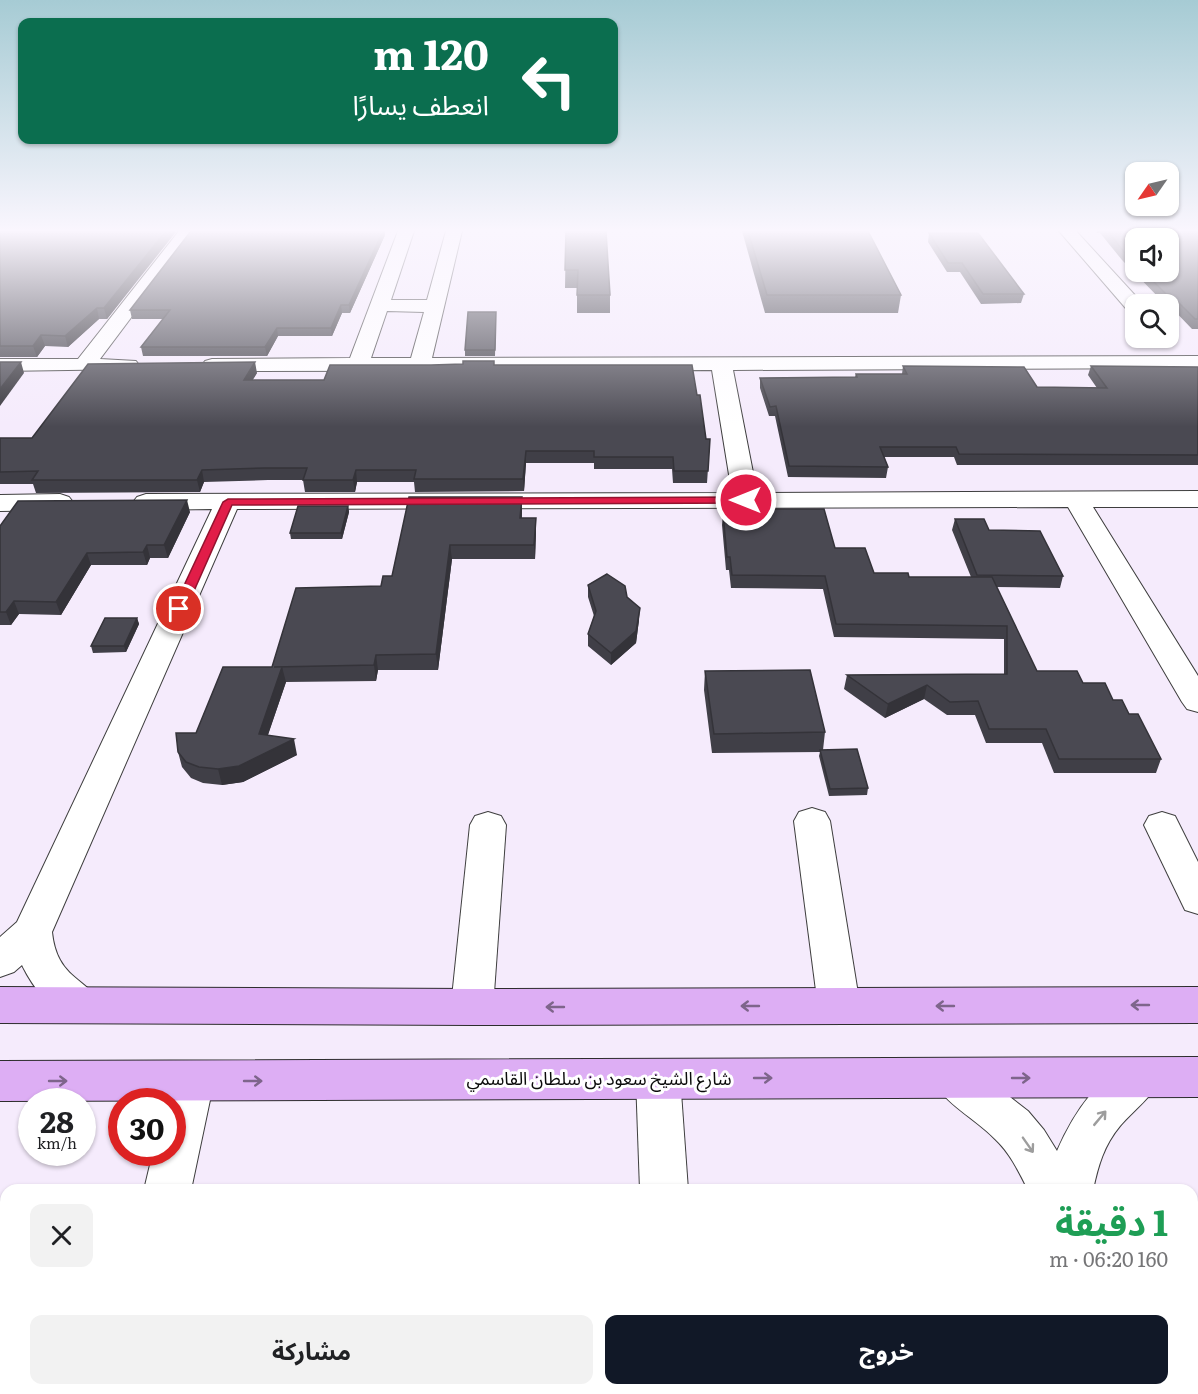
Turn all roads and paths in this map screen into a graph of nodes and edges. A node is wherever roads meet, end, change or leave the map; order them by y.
1 (138, 296) edge
2 (383, 296) edge
3 (438, 296) edge
4 (379, 306) junction
5 (435, 306) junction
6 (1172, 348) edge
7 (1191, 362) edge
8 (721, 364) junction
9 (0, 365) edge
10 (84, 365) junction
11 (144, 365) edge
12 (191, 365) edge
13 (358, 365) junction
14 (420, 365) junction
15 (1198, 499) edge
16 (746, 500) junction
17 (1076, 500) junction
18 (0, 502) edge
19 (80, 502) edge
20 (126, 502) edge
21 (228, 502) junction
22 (1198, 702) edge
23 (812, 821) dead end
24 (488, 825) dead end
25 (1162, 825) dead end
26 (1198, 900) edge
27 (32, 932) junction
28 (0, 961) edge
29 (0, 1005) edge
30 (81, 1005) junction
31 (1198, 1005) edge
32 (840, 1006) junction
33 (472, 1007) junction
34 (1140, 1077) junction
35 (1198, 1077) edge
36 (658, 1078) junction
37 (954, 1078) junction
38 (0, 1081) edge
39 (192, 1081) junction
40 (168, 1184) edge
41 (664, 1184) edge
42 (1051, 1184) edge
43 (1071, 1184) edge

1 - 10 street
2 - 4 street
3 - 5 street
4 - 5 street
4 - 13 street
5 - 14 street
6 - 7 street
7 - 8 street
8 - 14 street
8 - 16 street
9 - 10 street
10 - 11 street
12 - 13 street
13 - 14 street
15 - 17 street
16 - 17 street
16 - 21 street
17 - 22 street
18 - 19 street
20 - 21 street
21 - 27 street
23 - 32 street
24 - 33 street
25 - 26 street
27 - 28 street
27 - 30 street
29 - 30 main road
30 - 33 main road
31 -> 32 main road
32 -> 33 main road
34 - 35 main road, شارع الشيخ سعود بن سلطان القاسمي
37 -> 34 main road, شارع الشيخ سعود بن سلطان القاسمي
43 -> 34 street
36 -> 37 main road, شارع الشيخ سعود بن سلطان القاسمي
39 -> 36 main road, شارع الشيخ سعود بن سلطان القاسمي
36 - 41 street
37 -> 42 street
38 -> 39 main road, شارع الشيخ سعود بن سلطان القاسمي
39 - 40 street

